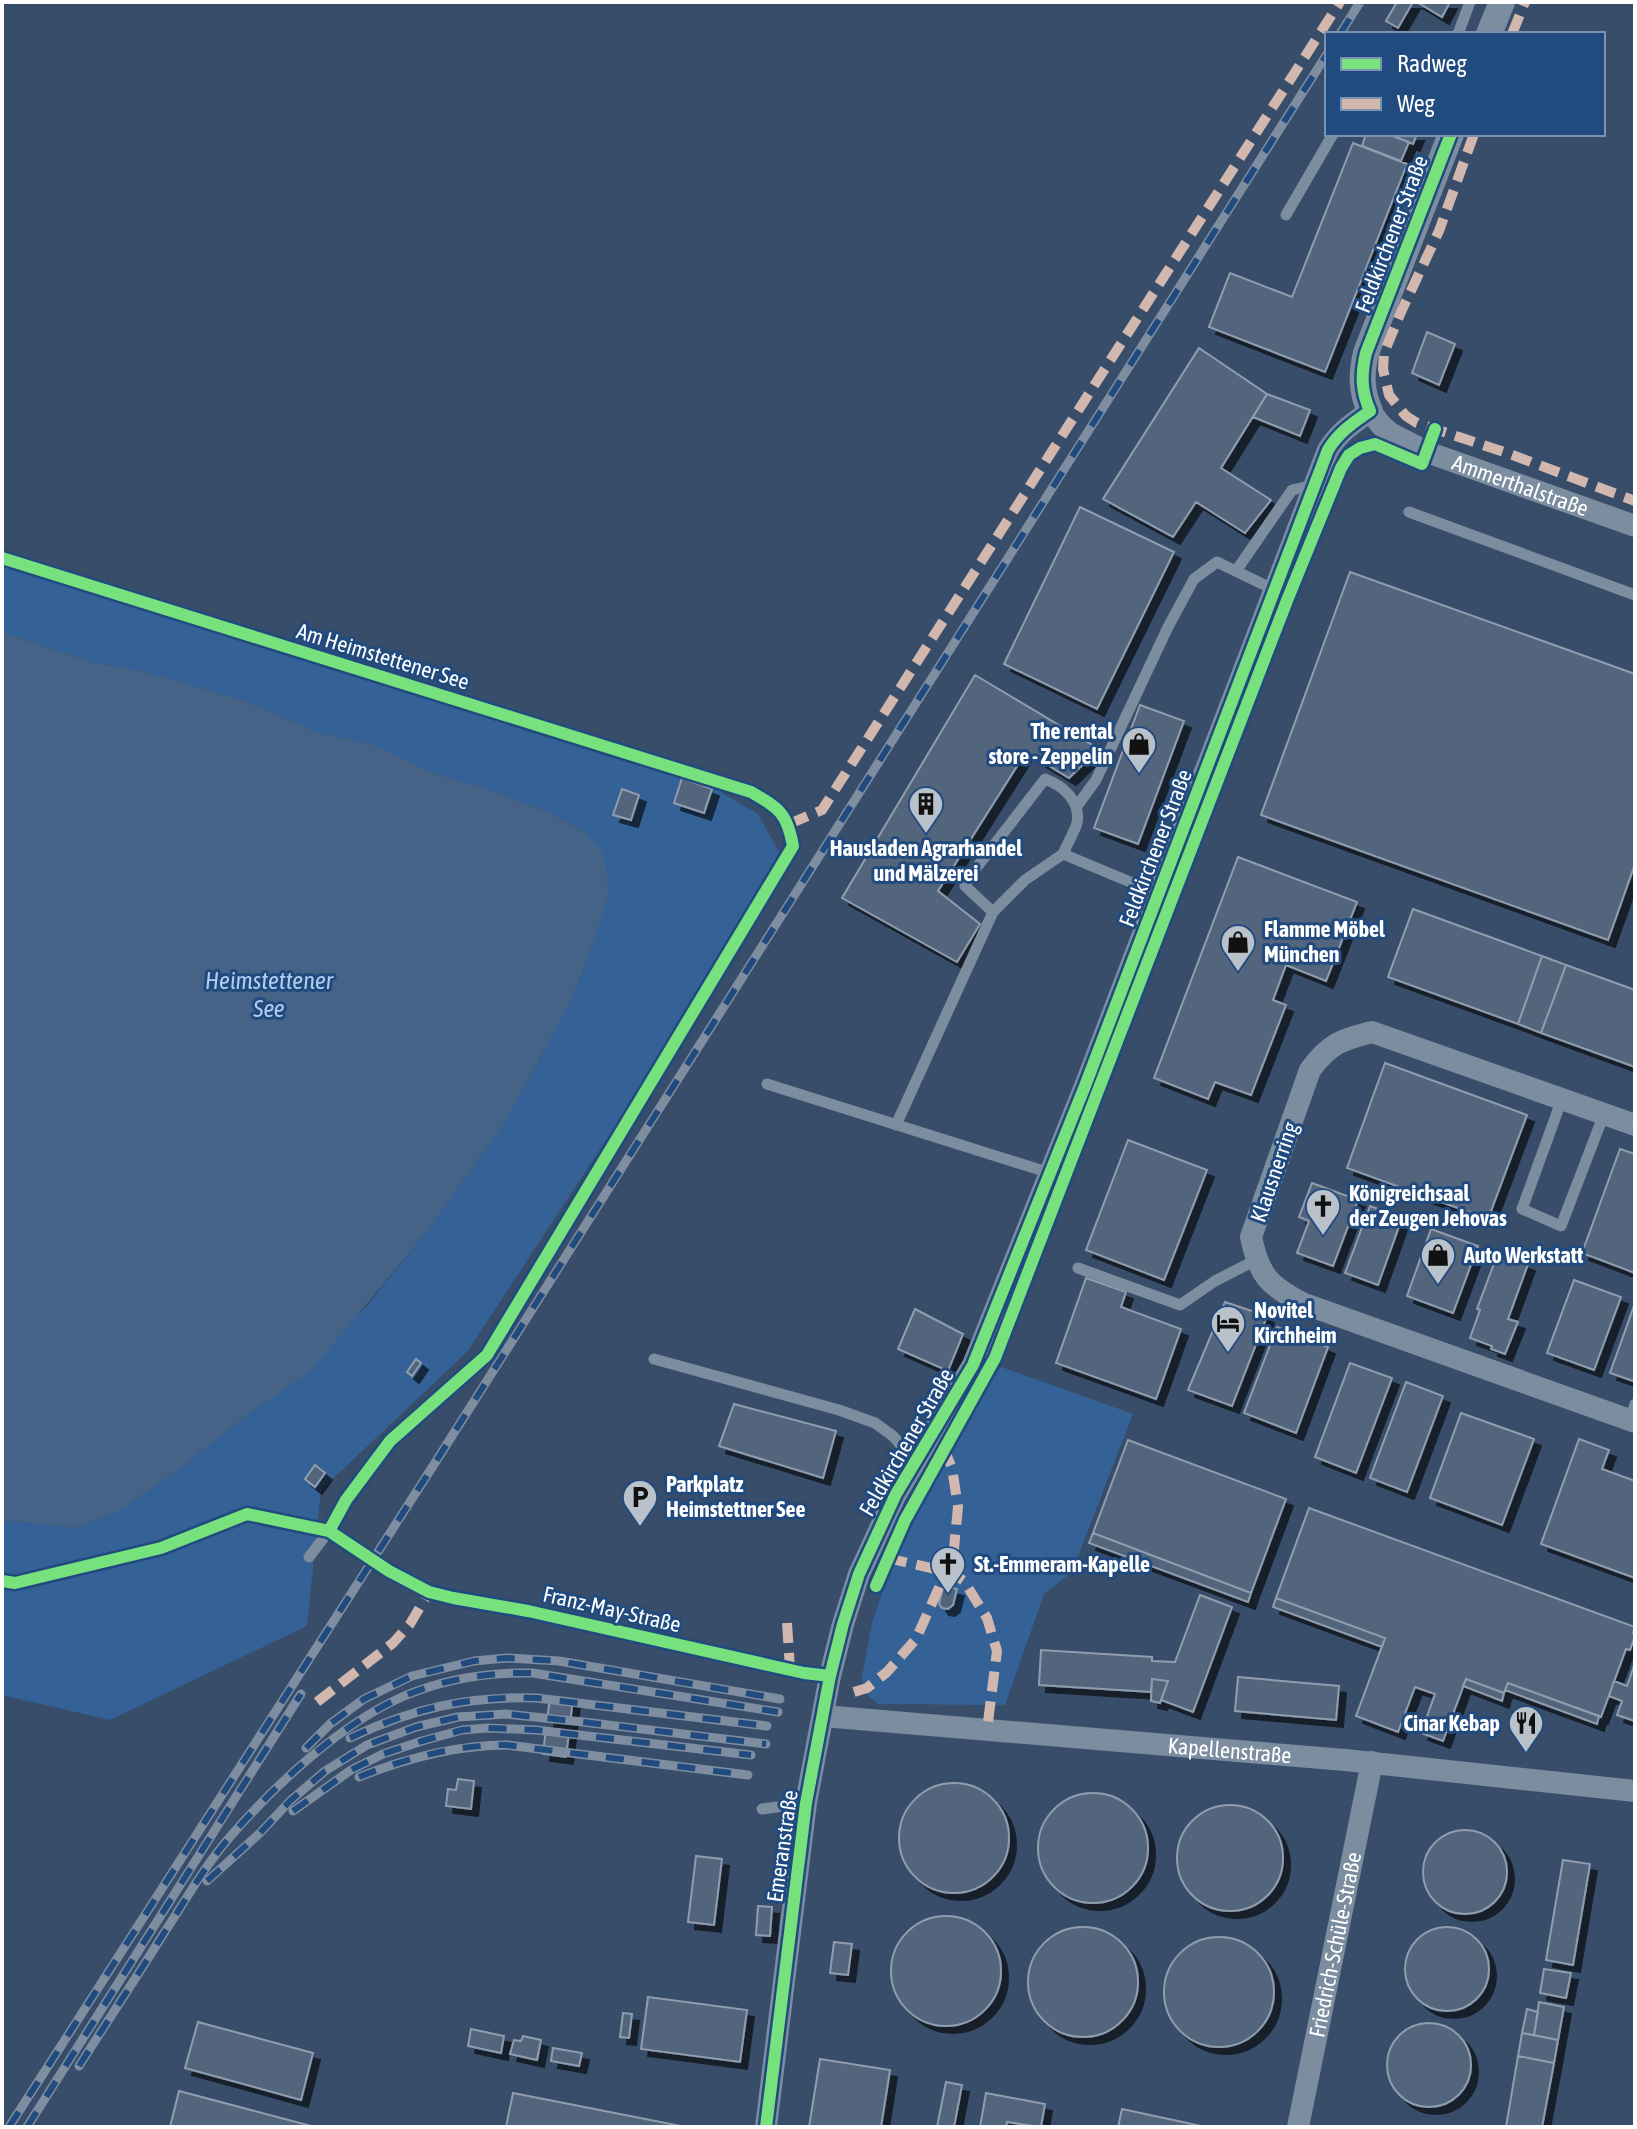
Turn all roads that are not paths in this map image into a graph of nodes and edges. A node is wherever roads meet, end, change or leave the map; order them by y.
1 (1470, 2) edge
2 (1502, 2) edge
3 (1459, 32) edge
4 (1490, 32) edge
5 (1332, 136) edge
6 (1450, 136) edge
7 (1286, 215) dead end
8 (1370, 411) junction
9 (1314, 485) junction
10 (1409, 512) dead end
11 (1635, 526) edge
12 (2, 558) edge
13 (1236, 571) junction
14 (1275, 590) junction
15 (1635, 595) edge
16 (1077, 806) junction
17 (1063, 854) junction
18 (1159, 894) junction
19 (993, 912) junction
20 (767, 1084) dead end
21 (1562, 1099) junction
22 (1604, 1114) junction
23 (896, 1125) junction
24 (1635, 1125) edge
25 (1050, 1173) junction
26 (1256, 1260) junction
27 (1078, 1268) dead end
28 (654, 1359) dead end
29 (1633, 1415) edge
30 (915, 1462) junction
31 (309, 1557) dead end
32 (389, 1571) dead end
33 (859, 1574) joint
34 (830, 1676) junction
35 (823, 1716) junction
36 (1372, 1762) junction
37 (1635, 1791) edge
38 (806, 1803) junction
39 (762, 1809) dead end
40 (766, 2127) edge
41 (1298, 2127) edge

1 - 3 lane
2 - 4 street
5 - 7 lane
6 - 8 street, Feldkirchener Straße
8 - 9 street, Feldkirchener Straße
8 - 11 street, Ammerthalstraße
9 - 13 lane
9 - 14 street, Feldkirchener Straße
10 - 15 lane
12 - 31 lane, Am Heimstettener See
13 - 14 lane
13 - 16 lane
14 - 18 street, Feldkirchener Straße
16 - 17 lane
16 - 19 lane
17 - 18 lane
17 - 19 lane
18 - 25 street, Feldkirchener Straße
19 - 23 lane
20 - 23 lane
21 - 22 street, Klausnerring
21 - 22 lane
21 - 26 street, Klausnerring
22 - 24 street, Klausnerring
23 - 25 lane
25 - 30 street, Feldkirchener Straße
26 - 27 lane
26 - 29 street
28 - 30 lane
30 - 33 street, Feldkirchener Straße
32 - 34 lane, Franz-May-Straße
33 - 34 street, Emeranstraße
34 - 35 street, Emeranstraße
35 - 36 street, Kapellenstraße
35 - 38 street, Emeranstraße
36 - 37 street, Kapellenstraße
36 - 41 street, Friedrich-Schüle-Straße
38 - 39 lane
38 - 40 street, Emeranstraße

